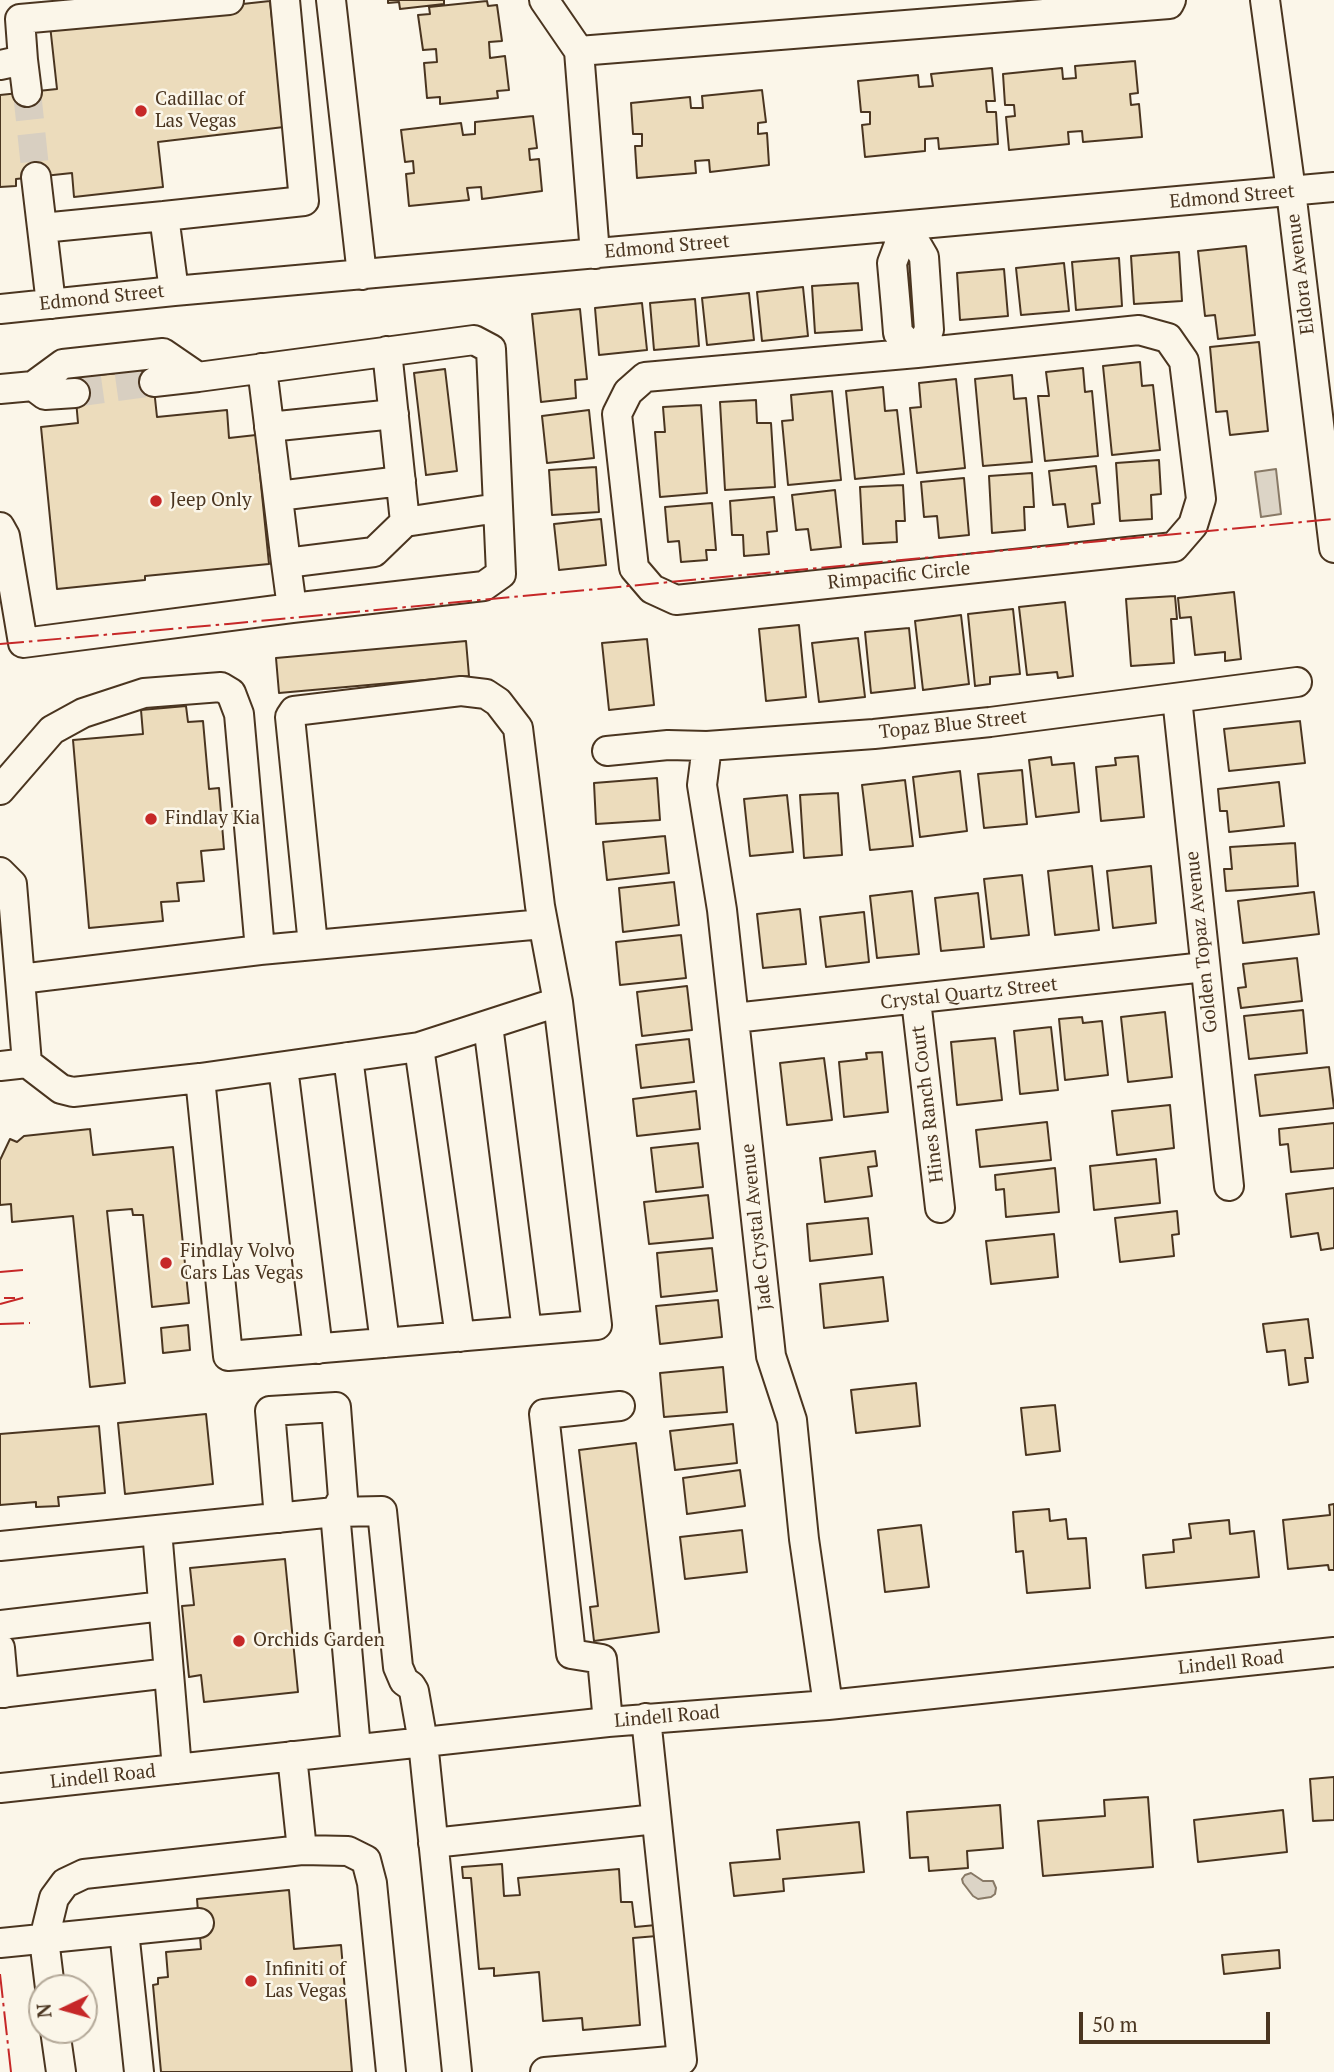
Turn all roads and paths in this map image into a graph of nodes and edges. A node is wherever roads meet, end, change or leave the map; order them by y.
1 (229, 0) edge
2 (285, 0) edge
3 (331, 0) edge
4 (544, 0) edge
5 (1171, 0) edge
6 (1265, 0) edge
7 (579, 51) junction
8 (12, 63) edge
9 (27, 92) tunnel mouth
10 (37, 177) tunnel mouth
11 (1334, 187) edge
12 (1292, 191) junction
13 (164, 216) junction
14 (906, 226) junction
15 (42, 228) junction
16 (595, 254) junction
17 (362, 275) junction
18 (174, 291) junction
19 (51, 304) junction
20 (0, 309) edge
21 (387, 351) junction
22 (917, 353) junction
23 (262, 368) junction
24 (198, 377) junction
25 (154, 382) tunnel mouth
26 (33, 386) junction
27 (0, 389) edge
28 (75, 393) tunnel mouth
29 (394, 414) junction
30 (270, 428) junction
31 (401, 481) junction
32 (278, 496) junction
33 (498, 508) junction
34 (405, 522) junction
35 (0, 527) edge
36 (1334, 548) edge
37 (286, 563) junction
38 (5, 567) edge
39 (292, 608) junction
40 (11, 645) edge
41 (1297, 682) dead end
42 (1177, 698) junction
43 (707, 746) junction
44 (607, 751) dead end
45 (0, 790) edge
46 (0, 872) edge
47 (543, 924) junction
48 (313, 945) junction
49 (260, 950) junction
50 (1205, 967) junction
51 (20, 979) junction
52 (916, 1000) junction
53 (558, 1002) junction
54 (734, 1018) junction
55 (488, 1025) junction
56 (419, 1047) junction
57 (348, 1057) junction
58 (14, 1065) edge
59 (283, 1067) junction
60 (200, 1078) junction
61 (1229, 1186) dead end
62 (940, 1208) dead end
63 (527, 1331) junction
64 (460, 1337) junction
65 (385, 1343) junction
66 (318, 1349) junction
67 (620, 1406) dead end
68 (335, 1513) junction
69 (279, 1518) junction
70 (157, 1531) junction
71 (0, 1546) edge
72 (163, 1606) junction
73 (0, 1625) edge
74 (0, 1648) edge
75 (1334, 1652) edge
76 (169, 1673) junction
77 (2, 1693) edge
78 (828, 1705) junction
79 (646, 1718) junction
80 (608, 1722) junction
81 (423, 1742) junction
82 (356, 1749) junction
83 (292, 1756) junction
84 (177, 1769) junction
85 (0, 1788) edge
86 (656, 1819) junction
87 (433, 1843) junction
88 (302, 1850) junction
89 (199, 1923) dead end
90 (124, 1931) junction
91 (44, 1939) junction
92 (0, 1943) edge
93 (48, 1974) edge
94 (57, 2044) edge
95 (61, 2072) edge
96 (139, 2072) edge
97 (391, 2072) edge
98 (457, 2072) edge
99 (545, 2072) edge

1 - 8 street
2 - 13 street
3 - 17 street
4 - 7 street
5 - 7 street
6 - 12 street, Eldora Avenue
7 - 16 street
8 - 9 street
10 - 15 street
11 - 12 street, Edmond Street
12 - 14 street, Edmond Street
12 - 36 street, Eldora Avenue
13 - 15 street
13 - 18 street
14 - 16 street, Edmond Street
14 - 22 street
15 - 19 street
16 - 17 street, Edmond Street
17 - 18 street, Edmond Street
18 - 19 street, Edmond Street
19 - 20 street, Edmond Street
21 - 23 street
21 - 29 street
21 - 33 street
22 - 22 street, Rimpacific Circle
23 - 24 street
23 - 30 street
24 - 25 street
24 - 26 street
26 - 27 street
26 - 28 street
29 - 30 street
29 - 31 street
30 - 32 street
31 - 32 street
31 - 34 street
32 - 37 street
33 - 34 street
33 - 39 street
34 - 37 street
35 - 38 street
37 - 39 street
38 - 40 street
39 - 40 street
41 - 42 street, Topaz Blue Street
42 - 43 street, Topaz Blue Street
42 - 50 street, Golden Topaz Avenue
43 - 44 street, Topaz Blue Street
43 - 54 street, Jade Crystal Avenue
45 - 49 street
46 - 51 street
47 - 48 street
47 - 48 street
47 - 53 street
48 - 49 street
49 - 51 street
50 - 52 street, Crystal Quartz Street
50 - 61 street, Golden Topaz Avenue
51 - 58 street
52 - 54 street, Crystal Quartz Street
52 - 62 street, Hines Ranch Court
53 - 55 street
53 - 63 street
54 - 78 street, Jade Crystal Avenue
55 - 56 street
55 - 63 street
56 - 57 street
56 - 64 street
57 - 59 street
57 - 65 street
58 - 60 street
59 - 60 street
59 - 66 street
60 - 66 street
63 - 64 street
64 - 65 street
65 - 66 street
67 - 80 street
68 - 69 street
68 - 69 street
68 - 81 street
68 - 82 street
69 - 70 street
70 - 71 street
70 - 72 street
72 - 73 street
72 - 76 street
74 - 77 street
75 - 78 street, Lindell Road
76 - 77 street
76 - 84 street
78 - 79 street, Lindell Road
79 - 80 street, Lindell Road
79 - 86 street
80 - 81 street, Lindell Road
81 - 82 street, Lindell Road
81 - 87 street
82 - 83 street, Lindell Road
83 - 84 street, Lindell Road
83 - 88 street
84 - 85 street, Lindell Road
86 - 87 street
86 - 99 street
87 - 98 street
88 - 91 street
88 - 97 street
89 - 90 street
90 - 91 street
90 - 96 street
91 - 92 street
91 - 93 street
94 - 95 street

